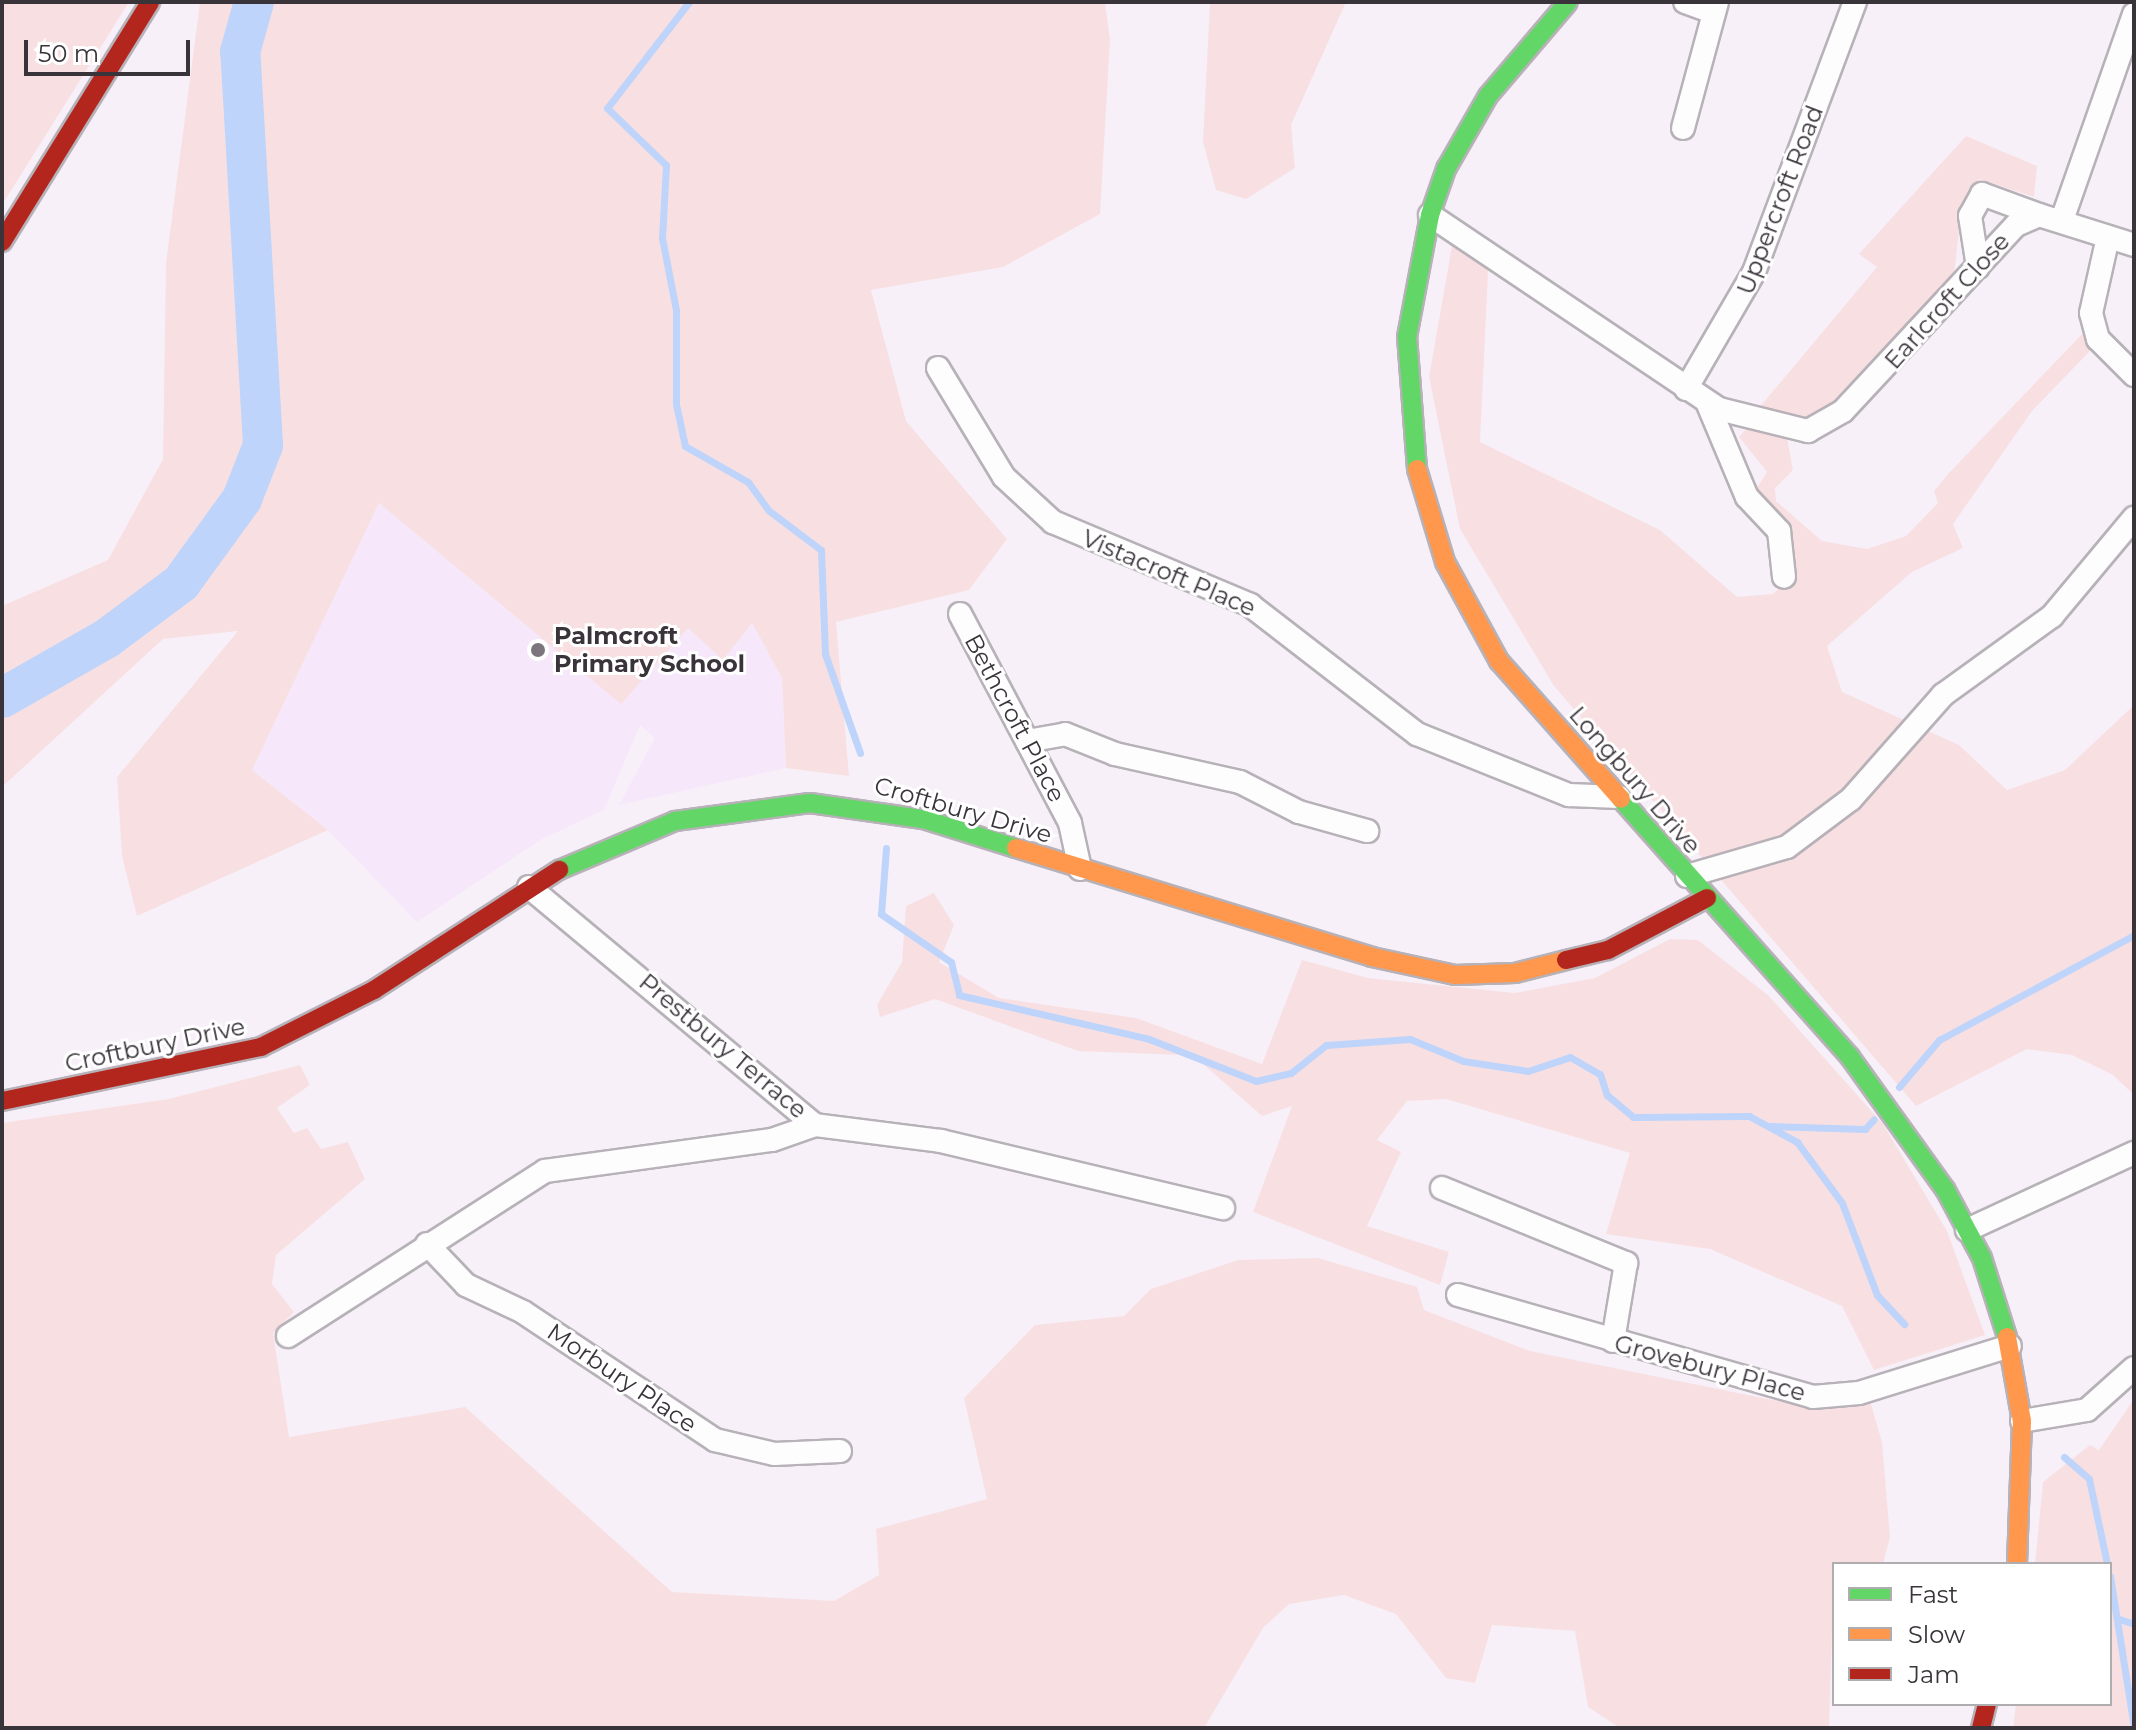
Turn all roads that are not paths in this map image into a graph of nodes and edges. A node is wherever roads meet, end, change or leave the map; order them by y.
1 (150, 2) edge
2 (1568, 2) edge
3 (1685, 2) edge
4 (1855, 2) edge
5 (1715, 7) edge
6 (2134, 14) edge
7 (1683, 128) dead end
8 (1430, 215) junction
9 (2039, 215) junction
10 (2062, 220) junction
11 (2108, 237) junction
12 (2, 242) edge
13 (2134, 245) edge
14 (1978, 267) junction
15 (938, 368) dead end
16 (2134, 375) edge
17 (1686, 389) junction
18 (1707, 402) junction
19 (2134, 518) edge
20 (1784, 577) dead end
21 (960, 614) dead end
22 (1027, 741) junction
23 (1619, 797) junction
24 (1367, 831) dead end
25 (1080, 869) junction
26 (1687, 876) junction
27 (529, 887) junction
28 (1707, 898) junction
29 (2, 1101) edge
30 (815, 1125) junction
31 (2134, 1153) edge
32 (1442, 1188) dead end
33 (1223, 1208) dead end
34 (1967, 1230) junction
35 (427, 1244) junction
36 (1458, 1295) dead end
37 (288, 1336) dead end
38 (1613, 1341) junction
39 (2010, 1346) junction
40 (2134, 1368) edge
41 (2022, 1421) junction
42 (840, 1451) dead end
43 (2017, 1562) edge
44 (1986, 1706) edge
45 (1981, 1728) edge

1 - 12 street
2 - 8 street, Longbury Drive
3 - 5 street
4 - 17 street, Uppercroft Road
5 - 7 street
6 - 10 street
8 - 17 street
8 - 23 street, Longbury Drive
9 - 10 street
9 - 14 street, Earlcroft Close
9 - 14 street
10 - 11 street
11 - 13 street
11 - 16 street
14 - 18 street, Earlcroft Close
15 - 23 street, Vistacroft Place
17 - 18 street
18 - 20 street
19 - 26 street
21 - 22 street, Bethcroft Place
22 - 24 street
22 - 25 street, Bethcroft Place
23 - 26 street, Longbury Drive
25 - 27 street, Croftbury Drive
25 - 28 street, Croftbury Drive
26 - 28 street, Longbury Drive
27 - 29 street, Croftbury Drive
27 - 30 street, Prestbury Terrace
28 - 34 street, Longbury Drive
30 - 33 street, Prestbury Terrace
30 - 35 street
31 - 34 street
32 - 38 street
34 - 39 street, Longbury Drive
35 - 37 street
35 - 42 street, Morbury Place
36 - 38 street, Grovebury Place
38 - 39 street, Grovebury Place
39 - 41 street, Longbury Drive
40 - 41 street
41 - 43 street, Longbury Drive
44 - 45 street

